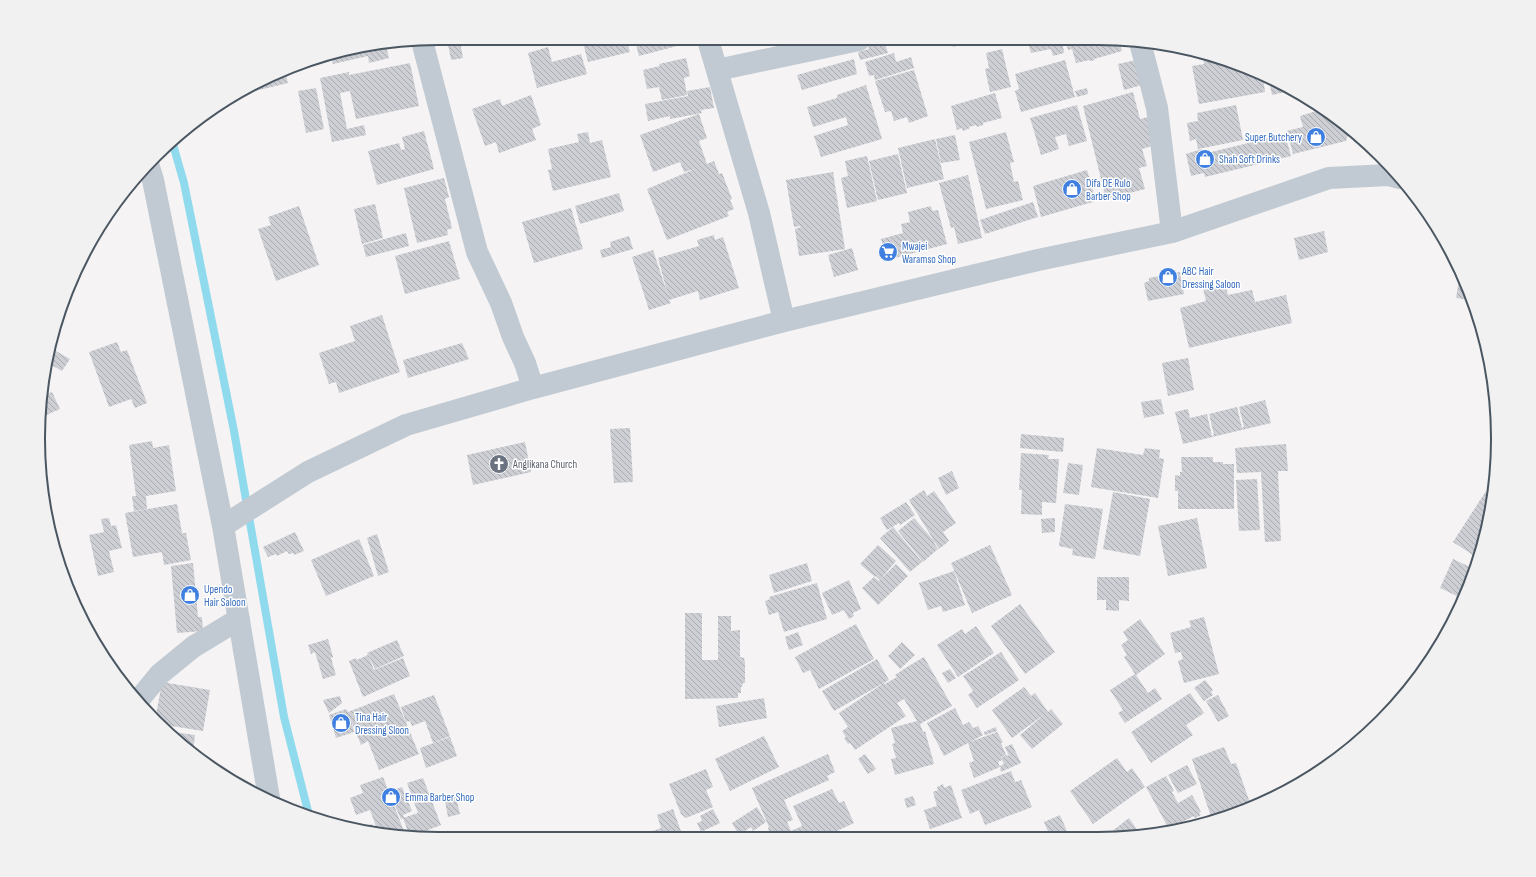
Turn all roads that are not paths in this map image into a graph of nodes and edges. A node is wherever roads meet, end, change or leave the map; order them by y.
1 (710, 45) edge
2 (835, 45) edge
3 (423, 46) edge
4 (1141, 47) edge
5 (717, 70) junction
6 (150, 171) edge
7 (1387, 172) edge
8 (1172, 232) junction
9 (784, 321) junction
10 (533, 388) junction
11 (223, 526) junction
12 (239, 619) junction
13 (142, 696) edge
14 (268, 793) edge

1 - 5 street
2 - 5 street
3 - 10 street
4 - 8 street
5 - 9 street
6 - 11 street
7 - 8 street
8 - 9 street
9 - 10 street
10 - 11 street
11 - 12 street
12 - 13 street
12 - 14 street

